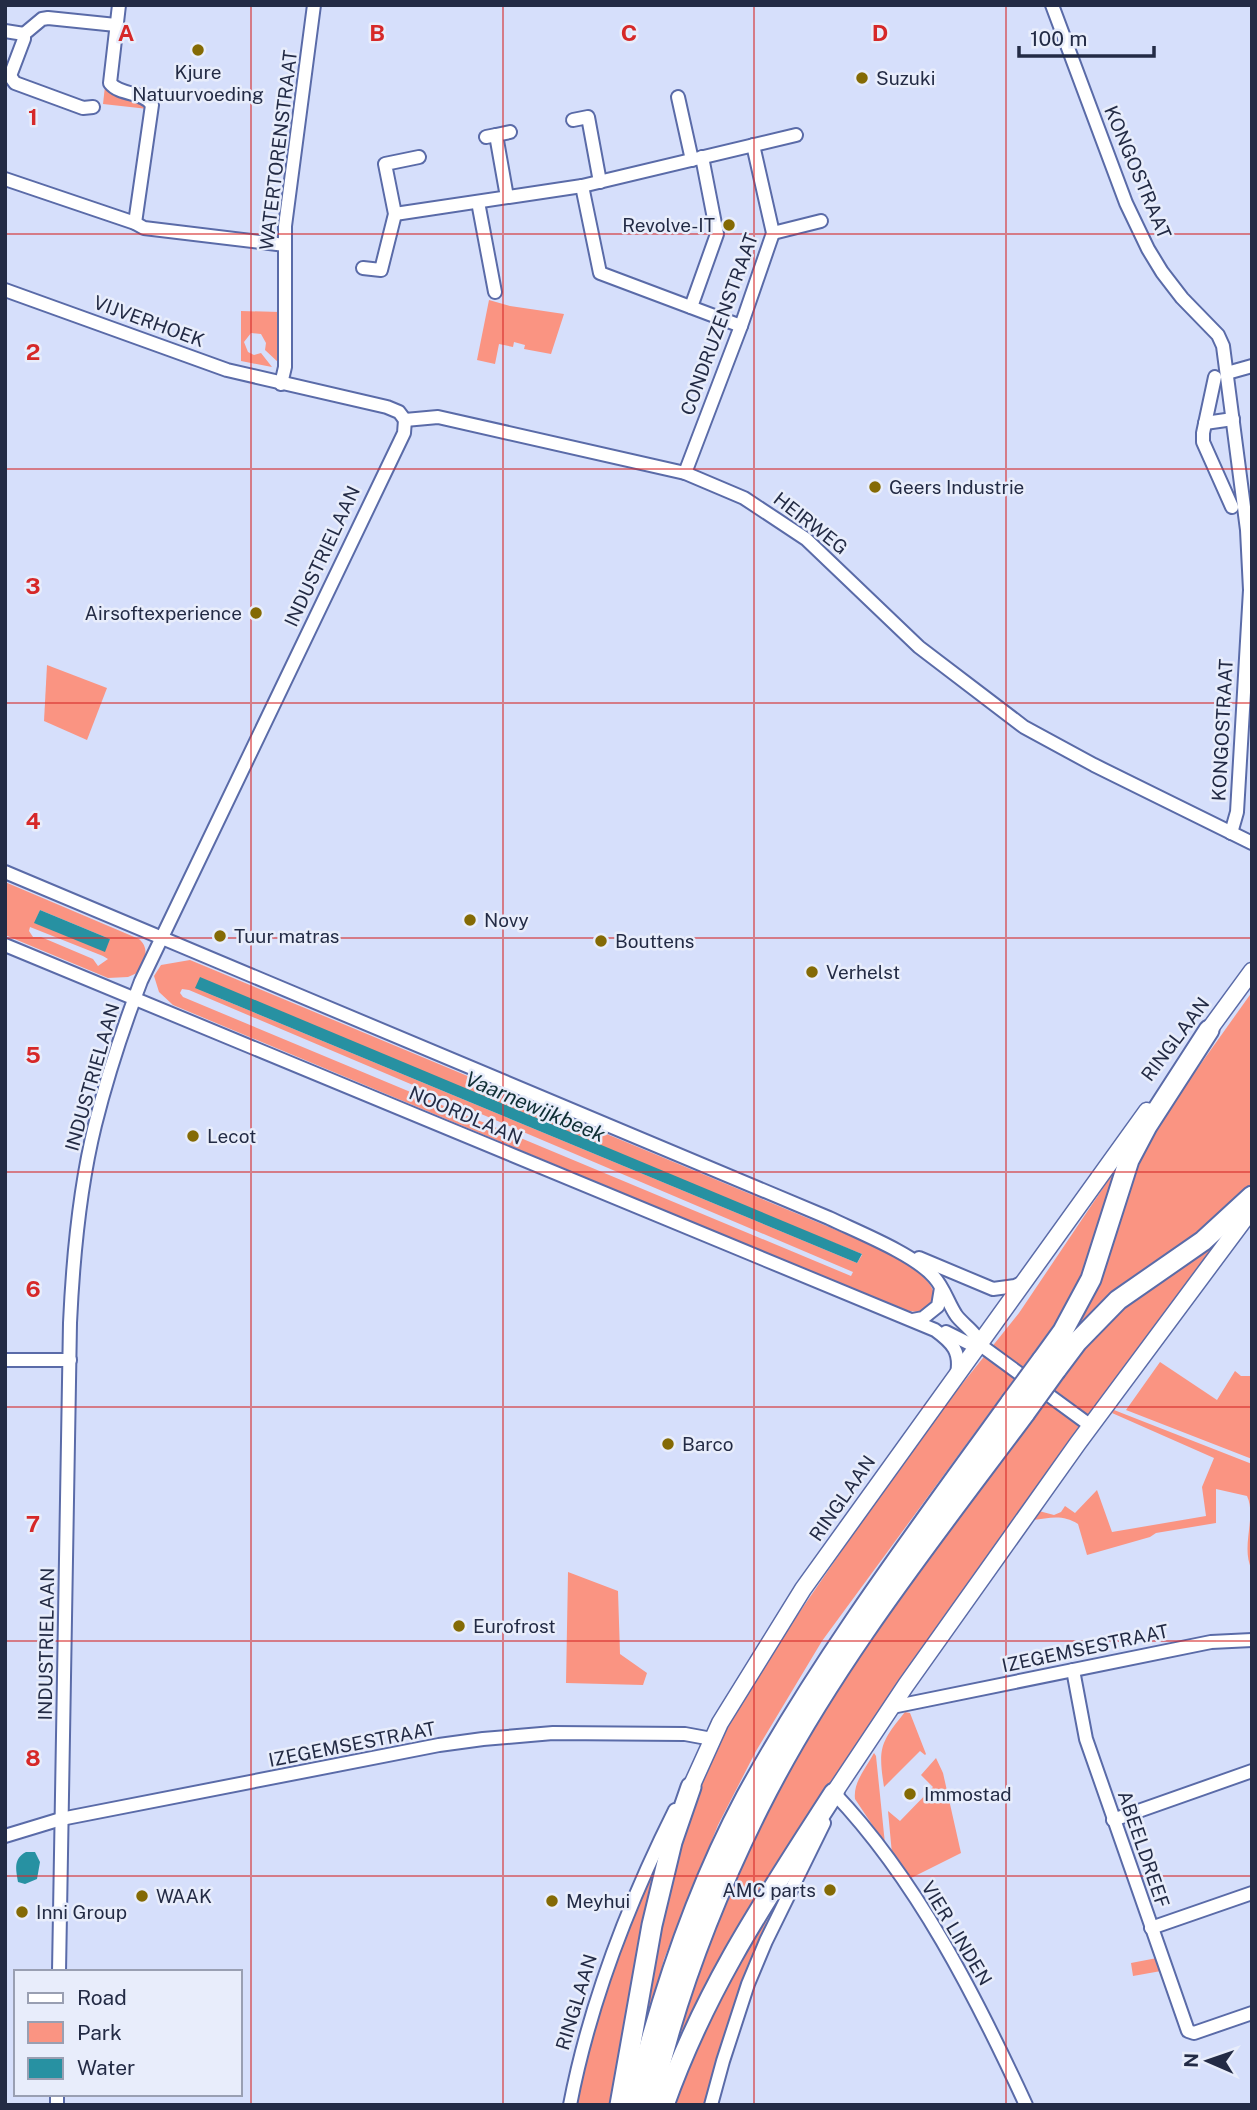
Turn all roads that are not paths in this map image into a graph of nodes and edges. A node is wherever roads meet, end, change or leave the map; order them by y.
1 (119, 5) edge
2 (314, 5) edge
3 (1052, 5) edge
4 (116, 26) junction
5 (5, 31) edge
6 (24, 34) junction
7 (8, 76) edge
8 (678, 97) dead end
9 (93, 107) dead end
10 (573, 120) dead end
11 (510, 132) dead end
12 (796, 135) dead end
13 (753, 145) junction
14 (419, 157) dead end
15 (697, 159) junction
16 (5, 179) edge
17 (600, 182) junction
18 (582, 186) junction
19 (508, 197) junction
20 (478, 202) junction
21 (395, 214) junction
22 (821, 221) dead end
23 (135, 223) junction
24 (773, 233) junction
25 (285, 245) junction
26 (363, 268) dead end
27 (5, 290) edge
28 (495, 292) dead end
29 (691, 307) junction
30 (741, 326) junction
31 (1252, 366) edge
32 (1221, 375) junction
33 (281, 384) junction
34 (1233, 419) junction
35 (405, 420) junction
36 (1205, 423) junction
37 (685, 473) junction
38 (1232, 507) dead end
39 (1231, 833) junction
40 (1252, 843) edge
41 (5, 872) edge
42 (162, 937) junction
43 (5, 945) edge
44 (1252, 971) edge
45 (134, 999) junction
46 (1209, 1030) junction
47 (1252, 1196) edge
48 (1252, 1209) edge
49 (902, 1254) junction
50 (1026, 1281) junction
51 (941, 1287) junction
52 (913, 1320) junction
53 (935, 1330) junction
54 (979, 1344) junction
55 (5, 1360) edge
56 (69, 1360) junction
57 (1049, 1365) junction
58 (956, 1375) junction
59 (1018, 1408) junction
60 (1091, 1426) junction
61 (1252, 1640) edge
62 (1073, 1670) junction
63 (906, 1685) junction
64 (928, 1701) junction
65 (892, 1707) junction
66 (712, 1738) junction
67 (1252, 1771) edge
68 (691, 1787) junction
69 (834, 1793) junction
70 (61, 1819) junction
71 (1114, 1820) junction
72 (5, 1836) edge
73 (1252, 1893) edge
74 (1151, 1928) junction
75 (59, 1970) edge
76 (1252, 2013) edge
77 (570, 2105) edge
78 (620, 2105) edge
79 (634, 2105) edge
80 (650, 2105) edge
81 (664, 2105) edge
82 (711, 2105) edge
83 (1026, 2105) edge

1 - 4 street
2 - 25 street, WATERTORENSTRAAT
3 - 32 street, KONGOSTRAAT
4 - 6 street
4 - 23 street
5 - 6 street
6 - 7 street
7 - 9 street
8 - 15 street
10 - 17 street
11 - 19 street
12 - 13 street
13 - 15 street
13 - 24 street, CONDRUZENSTRAAT
14 - 21 street
15 - 17 street
15 - 29 street
16 - 23 street
17 - 18 street
18 - 19 street
18 - 29 street
19 - 20 street
20 - 21 street
20 - 28 street
21 - 26 street
22 - 24 street
23 - 25 street
24 - 30 street, CONDRUZENSTRAAT
25 - 33 street, WATERTORENSTRAAT
27 - 33 street, VIJVERHOEK
29 - 30 street
30 - 37 street, CONDRUZENSTRAAT
31 - 32 street
32 - 34 street, KONGOSTRAAT
32 - 36 street, KONGOSTRAAT
33 - 35 street
34 - 36 street
34 - 39 street, KONGOSTRAAT
35 - 37 street, HEIRWEG
35 - 42 street, INDUSTRIELAAN
36 - 38 street, KONGOSTRAAT
37 - 39 street, HEIRWEG
39 - 40 street, HEIRWEG
41 - 42 street, NOORDLAAN
42 - 45 street, INDUSTRIELAAN
42 - 49 street, NOORDLAAN
43 - 45 street, NOORDLAAN
44 - 46 main road, RINGLAAN
45 - 52 street, NOORDLAAN
45 - 56 street, INDUSTRIELAAN
46 - 50 main road, RINGLAAN
46 - 57 highway
47 - 57 highway
48 - 60 main road
49 - 50 street, NOORDLAAN
49 - 51 street, NOORDLAAN
50 - 54 main road, RINGLAAN
51 - 52 street
51 - 54 street, NOORDLAAN
52 - 53 street, NOORDLAAN
53 - 54 street, NOORDLAAN
53 - 58 street, NOORDLAAN
54 - 58 main road, RINGLAAN
54 - 60 street, NOORDLAAN
55 - 56 street
56 - 70 street, INDUSTRIELAAN
57 - 59 highway, bridge
58 - 66 main road, RINGLAAN
59 - 79 highway
59 - 80 highway
60 - 63 main road
61 - 62 street, IZEGEMSESTRAAT
62 - 64 street, IZEGEMSESTRAAT
62 - 71 street, ABEELDREEF
63 - 64 street
63 - 65 main road
64 - 65 street, IZEGEMSESTRAAT
65 - 69 main road
66 - 68 main road, RINGLAAN
66 - 70 street, IZEGEMSESTRAAT
67 - 71 street
68 - 77 street, RINGLAAN
68 - 78 highway
69 - 81 highway
69 - 82 street
69 - 83 street, VIER LINDEN
70 - 72 street, IZEGEMSESTRAAT
70 - 75 street, INDUSTRIELAAN
71 - 74 street, ABEELDREEF
73 - 74 street
74 - 76 street, ABEELDREEF

